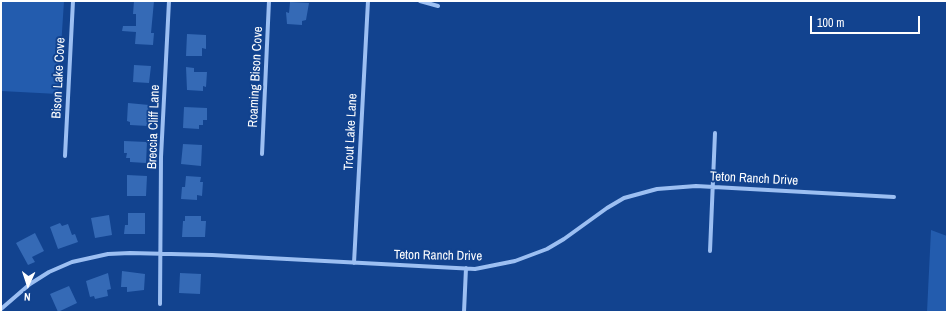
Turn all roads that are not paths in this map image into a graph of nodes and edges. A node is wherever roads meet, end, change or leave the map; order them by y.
1 (73, 1) edge
2 (169, 1) edge
3 (269, 1) edge
4 (368, 1) edge
5 (420, 1) edge
6 (438, 6) dead end
7 (715, 133) dead end
8 (262, 154) dead end
9 (65, 156) dead end
10 (713, 187) junction
11 (894, 197) dead end
12 (710, 251) dead end
13 (161, 254) junction
14 (354, 263) junction
15 (466, 268) junction
16 (160, 304) dead end
17 (1, 309) edge
18 (464, 312) edge

1 - 9 street, Bison Lake Cove
2 - 13 street, Breccia Cliff Lane
3 - 8 street, Roaming Bison Cove
4 - 14 street, Trout Lake Lane
5 - 6 street
7 - 10 street
10 - 11 street, Teton Ranch Drive
10 - 12 street
10 - 15 street, Teton Ranch Drive
13 - 14 street, Teton Ranch Drive
13 - 16 street, Breccia Cliff Lane
13 - 17 street, Teton Ranch Drive
14 - 15 street, Teton Ranch Drive
15 - 18 street

